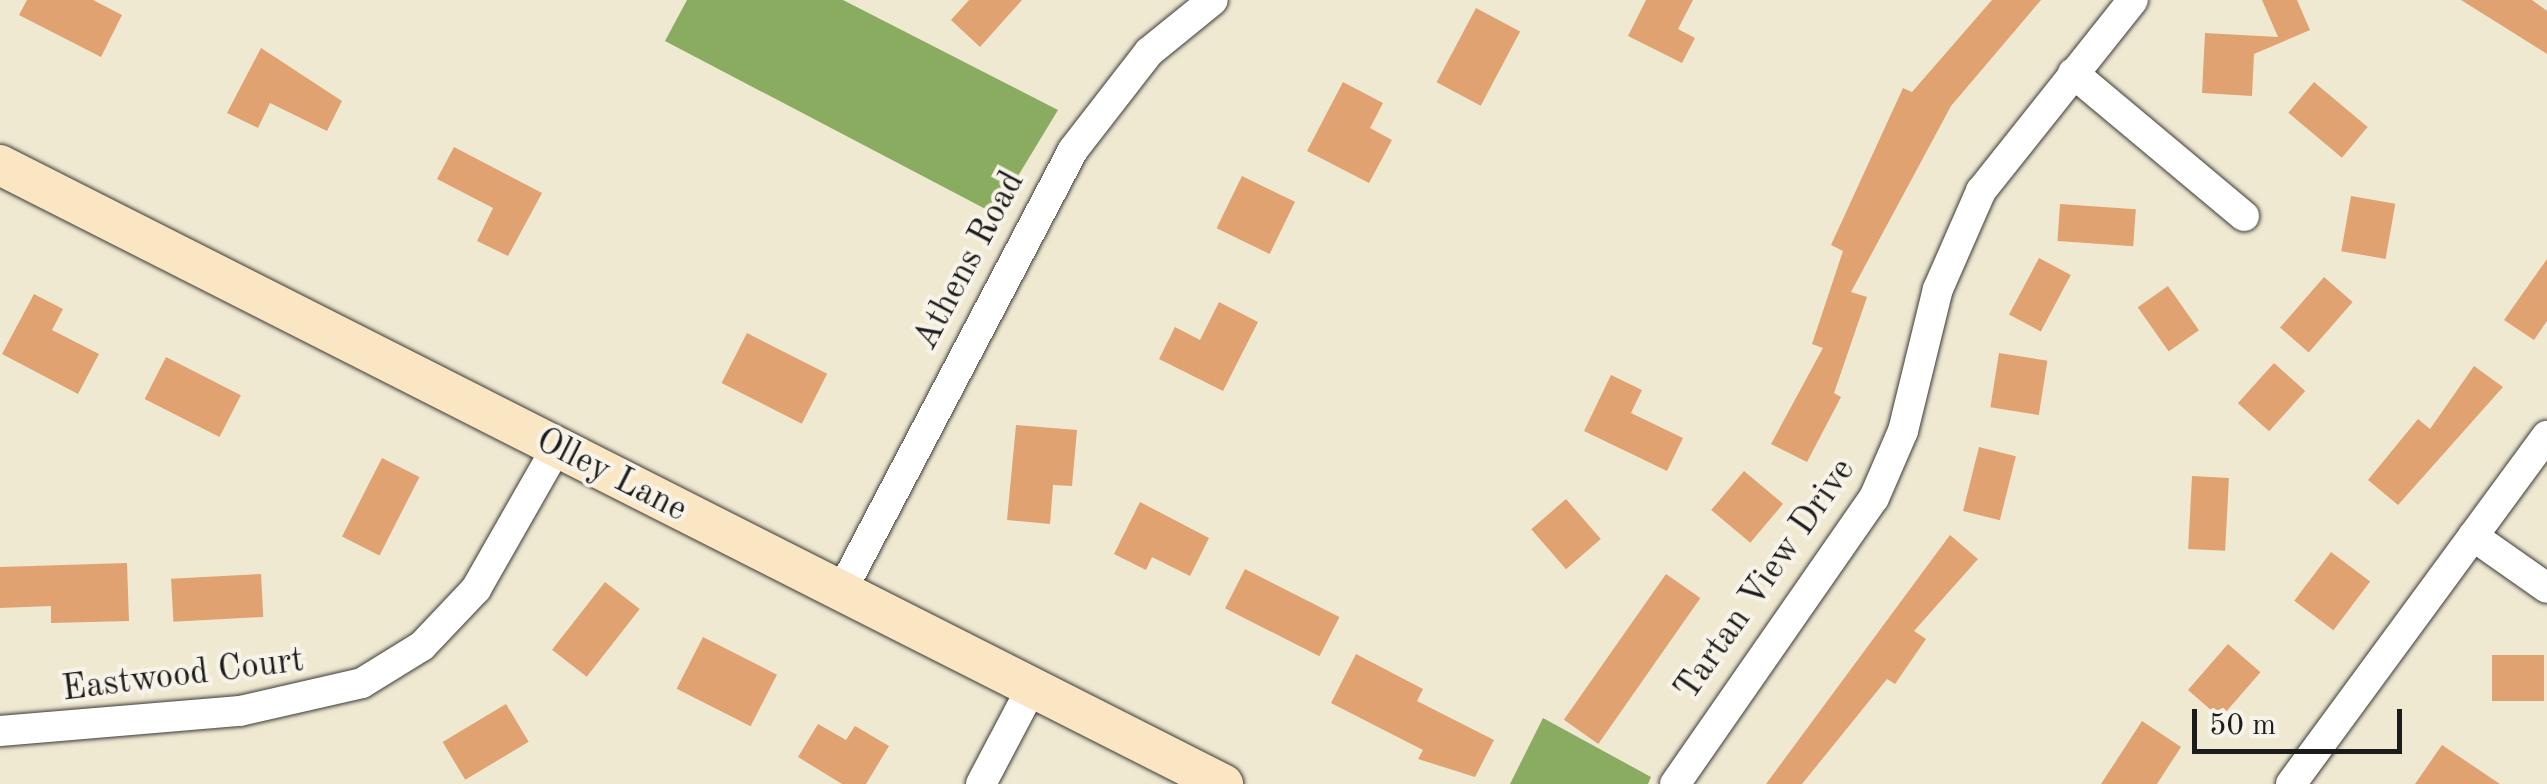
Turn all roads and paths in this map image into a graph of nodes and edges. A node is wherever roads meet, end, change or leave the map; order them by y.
1 (1213, 0) edge
2 (2133, 0) edge
3 (2073, 74) junction
4 (0, 165) edge
5 (2244, 216) dead end
6 (2547, 436) edge
7 (556, 448) junction
8 (2473, 536) junction
9 (2547, 588) edge
10 (841, 592) junction
11 (1031, 689) junction
12 (0, 731) edge
13 (982, 784) edge
14 (1223, 784) edge
15 (1675, 784) edge
16 (2291, 784) edge

1 - 10 street, Athens Road
2 - 3 street, Tartan View Drive
3 - 5 street
3 - 15 street, Tartan View Drive
4 - 7 main road, Olley Lane
6 - 8 street
7 - 10 main road, Olley Lane
7 - 12 street, Eastwood Court
8 - 9 street
8 - 16 street
10 - 11 main road, Olley Lane
11 - 13 street
11 - 14 main road, Olley Lane

